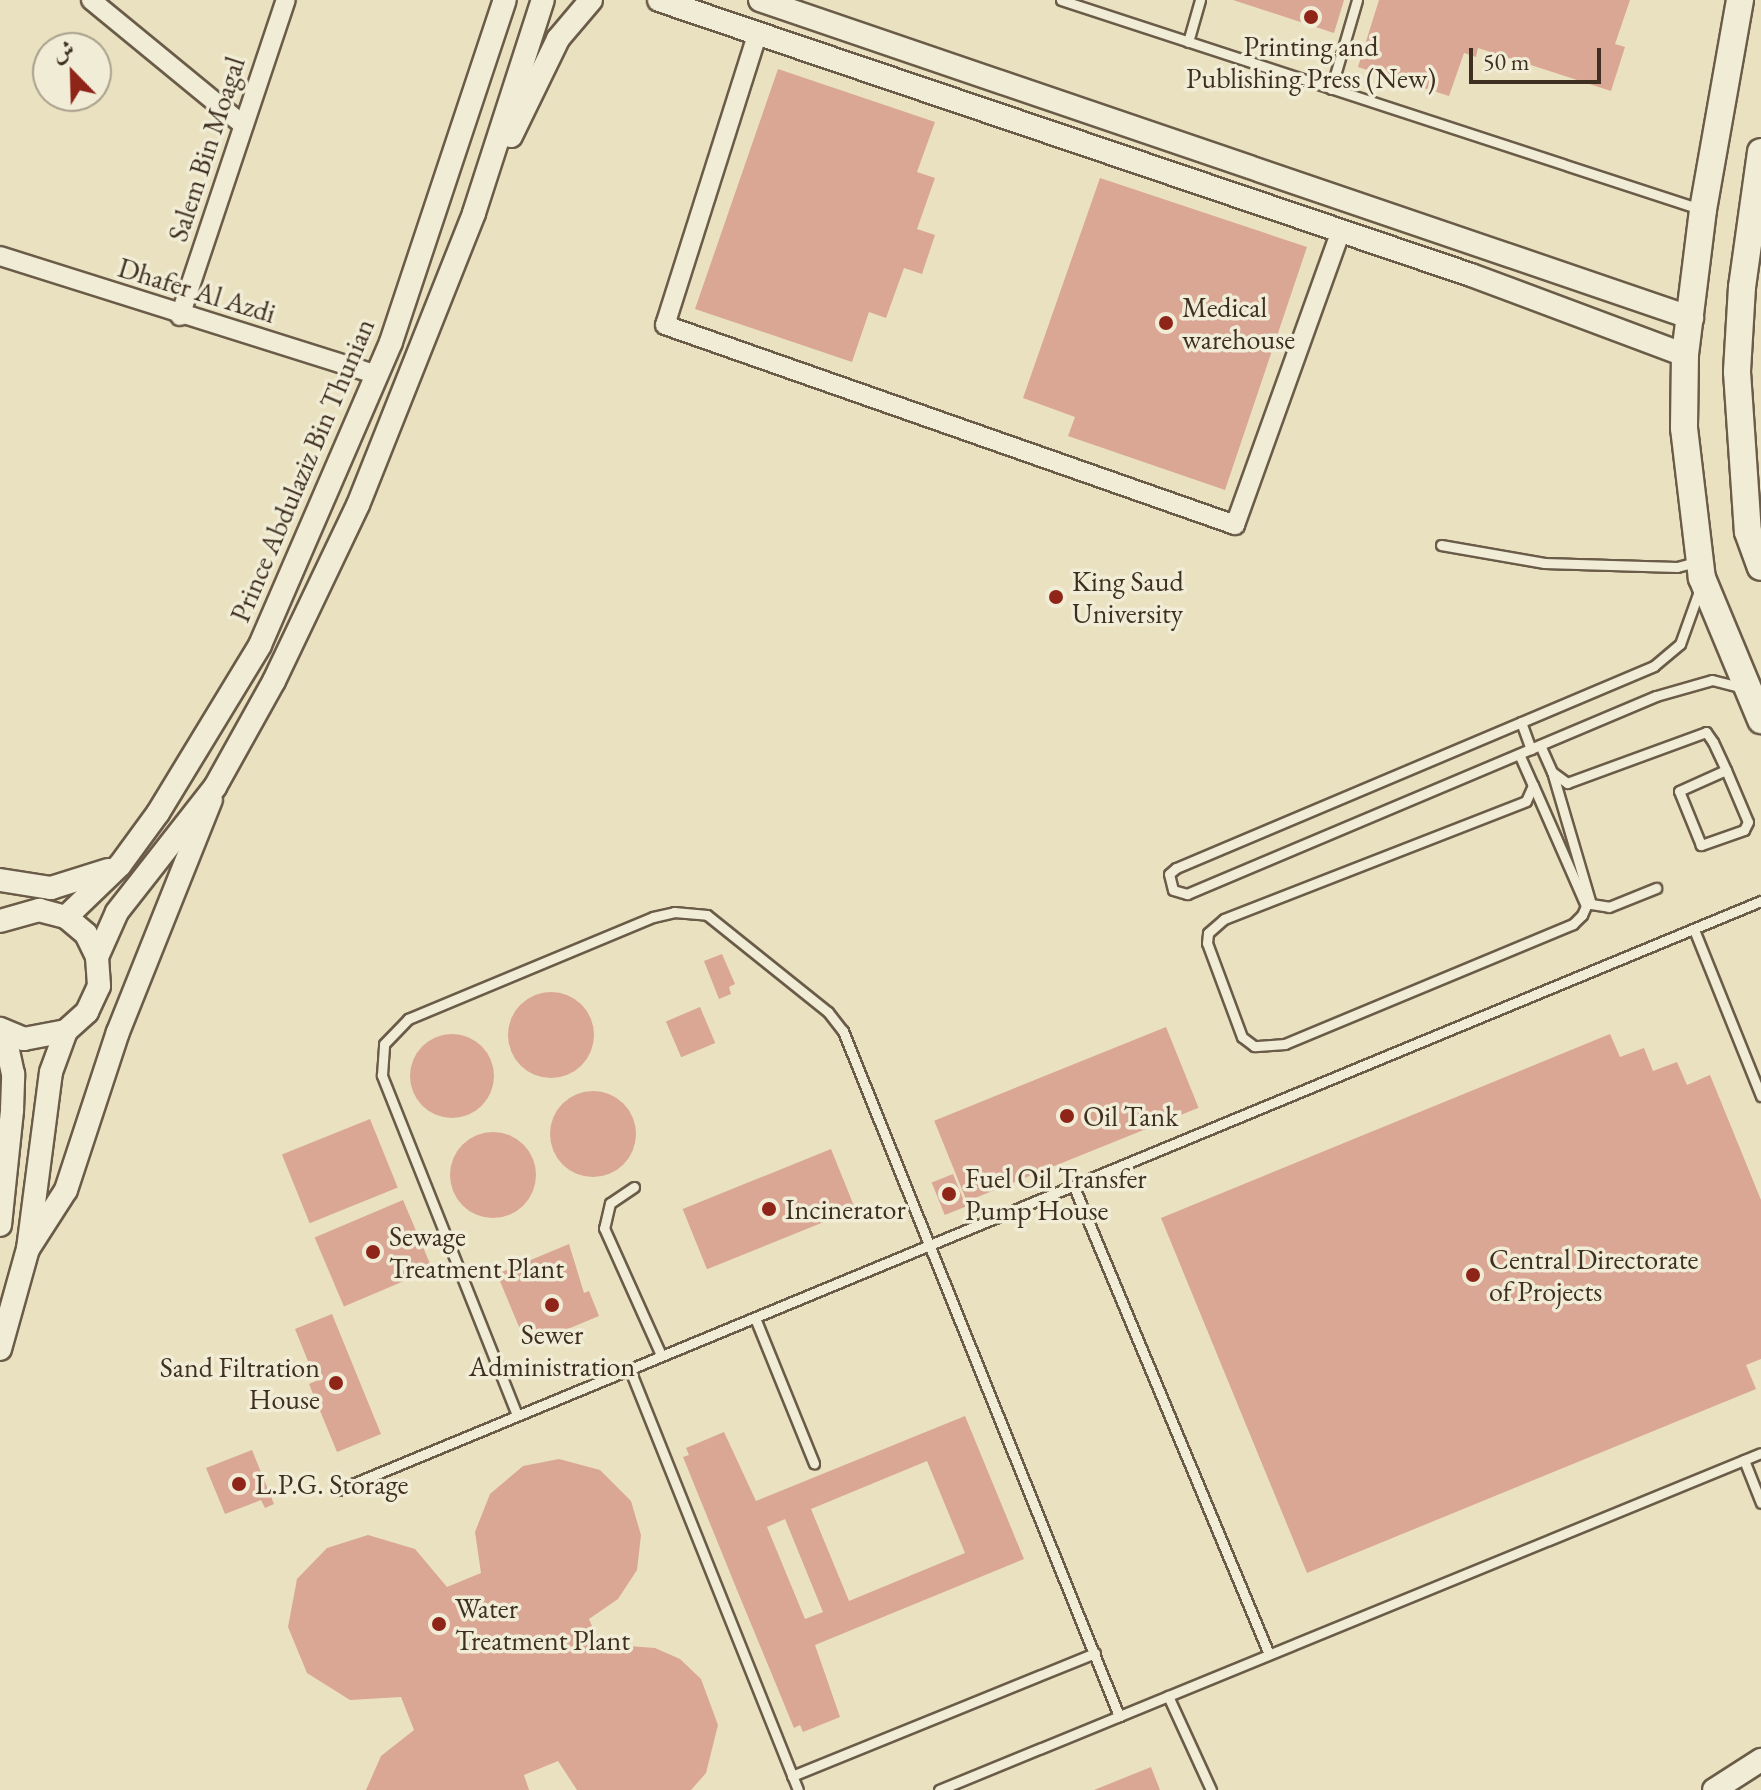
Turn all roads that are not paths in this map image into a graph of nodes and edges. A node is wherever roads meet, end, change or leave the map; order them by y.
1 (91, 0) edge
2 (286, 0) edge
3 (505, 0) edge
4 (543, 0) edge
5 (591, 0) edge
6 (760, 0) edge
7 (1061, 0) edge
8 (1200, 0) edge
9 (1357, 0) edge
10 (1740, 0) edge
11 (668, 1) edge
12 (758, 32) junction
13 (1188, 42) junction
14 (1023, 88) junction
15 (1331, 89) junction
16 (1014, 117) junction
17 (243, 125) junction
18 (1761, 152) edge
19 (1703, 210) junction
20 (474, 213) junction
21 (1341, 230) junction
22 (1481, 246) junction
23 (0, 256) edge
24 (1471, 275) junction
25 (180, 316) junction
26 (1692, 318) junction
27 (1685, 355) junction
28 (378, 375) junction
29 (1441, 545) dead end
30 (1761, 567) edge
31 (1701, 570) junction
32 (1747, 690) junction
33 (1761, 720) edge
34 (1521, 722) junction
35 (1536, 747) junction
36 (1519, 754) junction
37 (1726, 770) junction
38 (1552, 772) junction
39 (1533, 785) junction
40 (215, 787) junction
41 (120, 865) junction
42 (0, 880) edge
43 (1656, 888) dead end
44 (1761, 901) edge
45 (4, 913) edge
46 (66, 917) junction
47 (1695, 932) junction
48 (97, 957) junction
49 (2, 1031) edge
50 (66, 1031) junction
51 (1761, 1096) edge
52 (4, 1146) edge
53 (634, 1187) dead end
54 (1074, 1187) junction
55 (0, 1225) edge
56 (28, 1249) junction
57 (930, 1249) junction
58 (755, 1318) junction
59 (0, 1349) edge
60 (661, 1355) junction
61 (630, 1370) junction
62 (517, 1415) junction
63 (1761, 1453) edge
64 (1744, 1460) junction
65 (814, 1463) dead end
66 (338, 1490) dead end
67 (1761, 1503) edge
68 (1095, 1653) junction
69 (1269, 1654) junction
70 (1168, 1696) junction
71 (1119, 1716) junction
72 (1761, 1760) edge
73 (792, 1776) junction
74 (798, 1790) edge
75 (939, 1790) edge
76 (1211, 1790) edge
77 (1714, 1790) edge

1 - 17 street
2 - 17 street, Salem Bin Moagal
3 - 28 street, Prince Abdulaziz Bin Thunian
4 - 20 street
5 - 20 street
6 - 14 street
7 - 13 lane
8 - 13 lane
9 - 15 lane
10 - 19 main road
11 - 12 street
12 - 16 street
12 - 21 street
13 - 15 lane
14 - 16 street
14 - 22 street
15 - 19 lane
16 - 21 street
17 - 25 street, Salem Bin Moagal
18 - 30 main road
19 - 26 main road
20 - 40 street
21 - 24 street
22 - 24 street
22 - 26 street
23 - 25 street, Dhafer Al Azdi
24 - 27 street
25 - 28 street, Dhafer Al Azdi
26 - 27 main road
27 - 31 main road
28 - 41 street, Prince Abdulaziz Bin Thunian
29 - 31 lane
31 - 32 main road
31 - 34 lane
32 - 33 main road
32 - 35 lane
34 - 35 lane
34 - 36 lane
35 - 36 lane
35 - 38 lane
36 - 39 lane
37 - 37 lane
37 - 38 lane
38 - 43 lane
39 - 39 lane
40 - 48 street
40 - 56 street
41 - 42 street
41 - 46 street, Prince Abdulaziz Bin Thunian
44 - 47 lane
45 - 46 street
46 - 48 street
47 - 51 lane
47 - 54 lane
48 - 50 street
49 - 50 street
49 - 52 street
50 - 56 street
52 - 55 street
53 - 60 lane
54 - 57 lane
54 - 69 lane
56 - 59 street
57 - 58 lane
57 - 62 lane
57 - 68 lane
58 - 60 lane
58 - 65 lane
60 - 61 lane
61 - 62 lane
61 - 73 lane
62 - 66 lane
63 - 64 lane
64 - 67 lane
64 - 69 lane
68 - 71 lane
68 - 73 lane
69 - 70 lane
70 - 71 lane
70 - 76 lane
71 - 75 lane
72 - 77 street
73 - 74 lane

